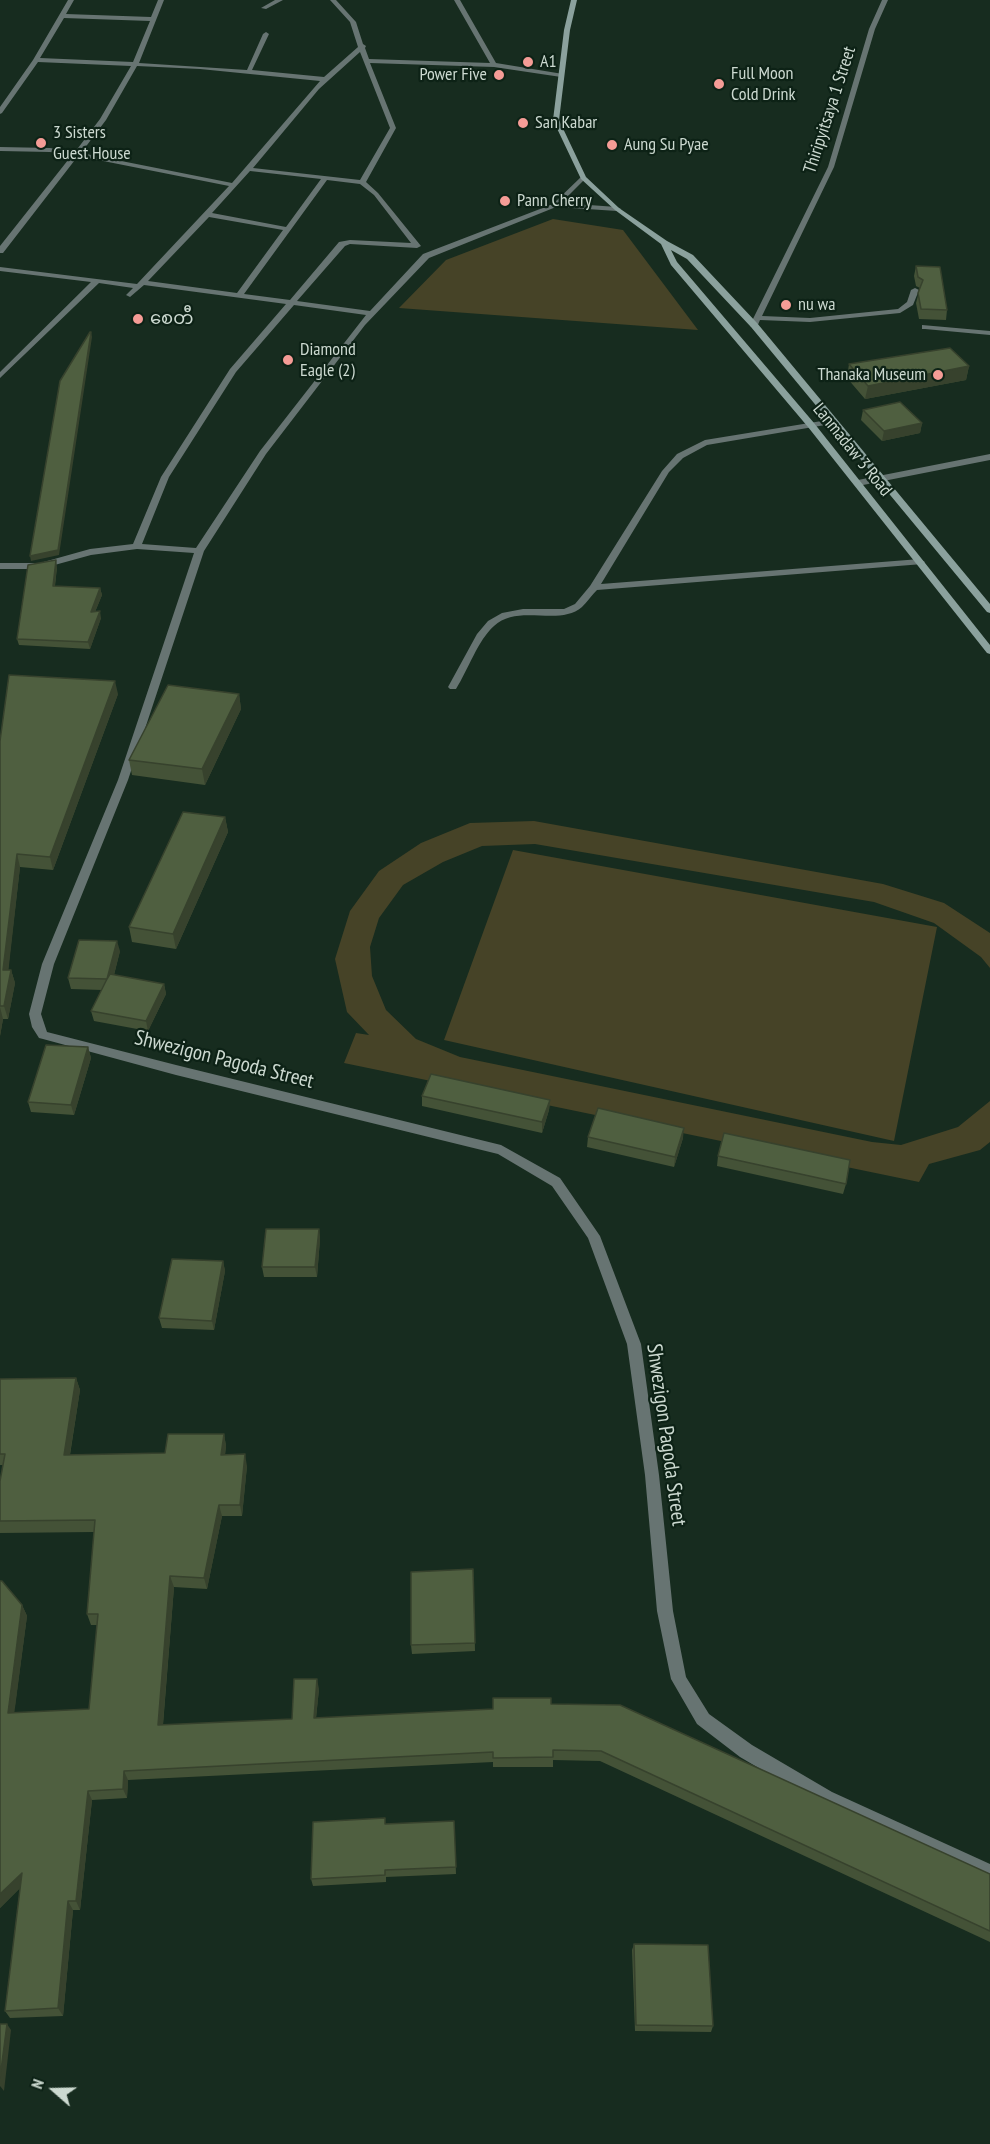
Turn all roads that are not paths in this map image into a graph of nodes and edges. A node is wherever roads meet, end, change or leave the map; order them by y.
1 (71, 0) edge
2 (160, 0) edge
3 (280, 0) edge
4 (333, 0) edge
5 (457, 0) edge
6 (574, 0) edge
7 (885, 0) edge
8 (264, 8) dead end
9 (62, 16) junction
10 (154, 18) junction
11 (266, 34) dead end
12 (363, 46) junction
13 (36, 60) junction
14 (366, 61) junction
15 (136, 63) junction
16 (494, 65) junction
17 (249, 71) junction
18 (561, 75) junction
19 (324, 79) junction
20 (0, 112) edge
21 (0, 149) edge
22 (76, 154) junction
23 (248, 169) junction
24 (324, 178) junction
25 (584, 178) junction
26 (362, 182) junction
27 (233, 185) junction
28 (555, 205) junction
29 (617, 209) junction
30 (205, 214) junction
31 (287, 229) junction
32 (664, 243) junction
33 (415, 244) junction
34 (0, 251) edge
35 (426, 255) junction
36 (0, 269) edge
37 (97, 281) junction
38 (140, 284) junction
39 (915, 290) edge
40 (130, 295) dead end
41 (239, 295) junction
42 (290, 303) junction
43 (370, 313) junction
44 (756, 321) junction
45 (926, 327) dead end
46 (990, 333) edge
47 (0, 376) edge
48 (834, 421) junction
49 (811, 425) junction
50 (990, 457) edge
51 (882, 479) junction
52 (858, 483) junction
53 (137, 546) junction
54 (199, 551) junction
55 (920, 562) junction
56 (0, 566) edge
57 (594, 587) junction
58 (990, 610) edge
59 (990, 651) edge
60 (453, 687) dead end
61 (990, 1873) edge

1 - 9 street
2 - 10 street
3 - 8 street
4 - 12 street
5 - 16 street
6 - 18 main road, Lanmadaw 3 Road
7 - 44 street, Thiripyitsaya 1 Street
9 - 10 street
9 - 13 street
10 - 15 street
11 - 17 street
12 - 14 street
12 - 19 street
13 - 15 street
13 - 20 street
14 - 16 street
14 - 26 street
15 - 17 street
15 - 22 street
16 - 18 street
17 - 19 street
18 - 25 main road, Lanmadaw 3 Road
19 - 23 street
21 - 22 street
22 - 27 street
22 - 34 street
23 - 24 street
23 - 27 street
24 - 26 street
24 - 31 street
25 - 28 street, Shwezigon Pagoda Street
25 - 29 main road, Lanmadaw 3 Road
26 - 33 street
27 - 30 street
28 - 29 street
28 - 35 street, Shwezigon Pagoda Street
29 - 32 main road, Lanmadaw 3 Road
30 - 31 street
30 - 38 street
31 - 41 street
32 - 44 main road, Lanmadaw 3 Road
32 - 49 main road, Lanmadaw 3 Road
33 - 35 street
33 - 42 street
35 - 43 street, Shwezigon Pagoda Street
36 - 37 street
37 - 38 street
37 - 47 street
38 - 40 street
38 - 41 street
39 - 44 street
41 - 42 street
42 - 43 street
42 - 53 street
43 - 54 street, Shwezigon Pagoda Street
44 - 48 main road, Lanmadaw 3 Road
45 - 46 street
48 - 49 street
48 - 51 main road, Lanmadaw 3 Road
49 - 52 main road, Lanmadaw 3 Road
49 - 57 street
50 - 51 street
51 - 52 street
51 - 58 main road, Lanmadaw 3 Road
52 - 55 main road, Lanmadaw 3 Road
53 - 54 street
53 - 56 street
54 - 61 street, Shwezigon Pagoda Street
55 - 57 street
55 - 59 main road, Lanmadaw 3 Road
57 - 60 street

